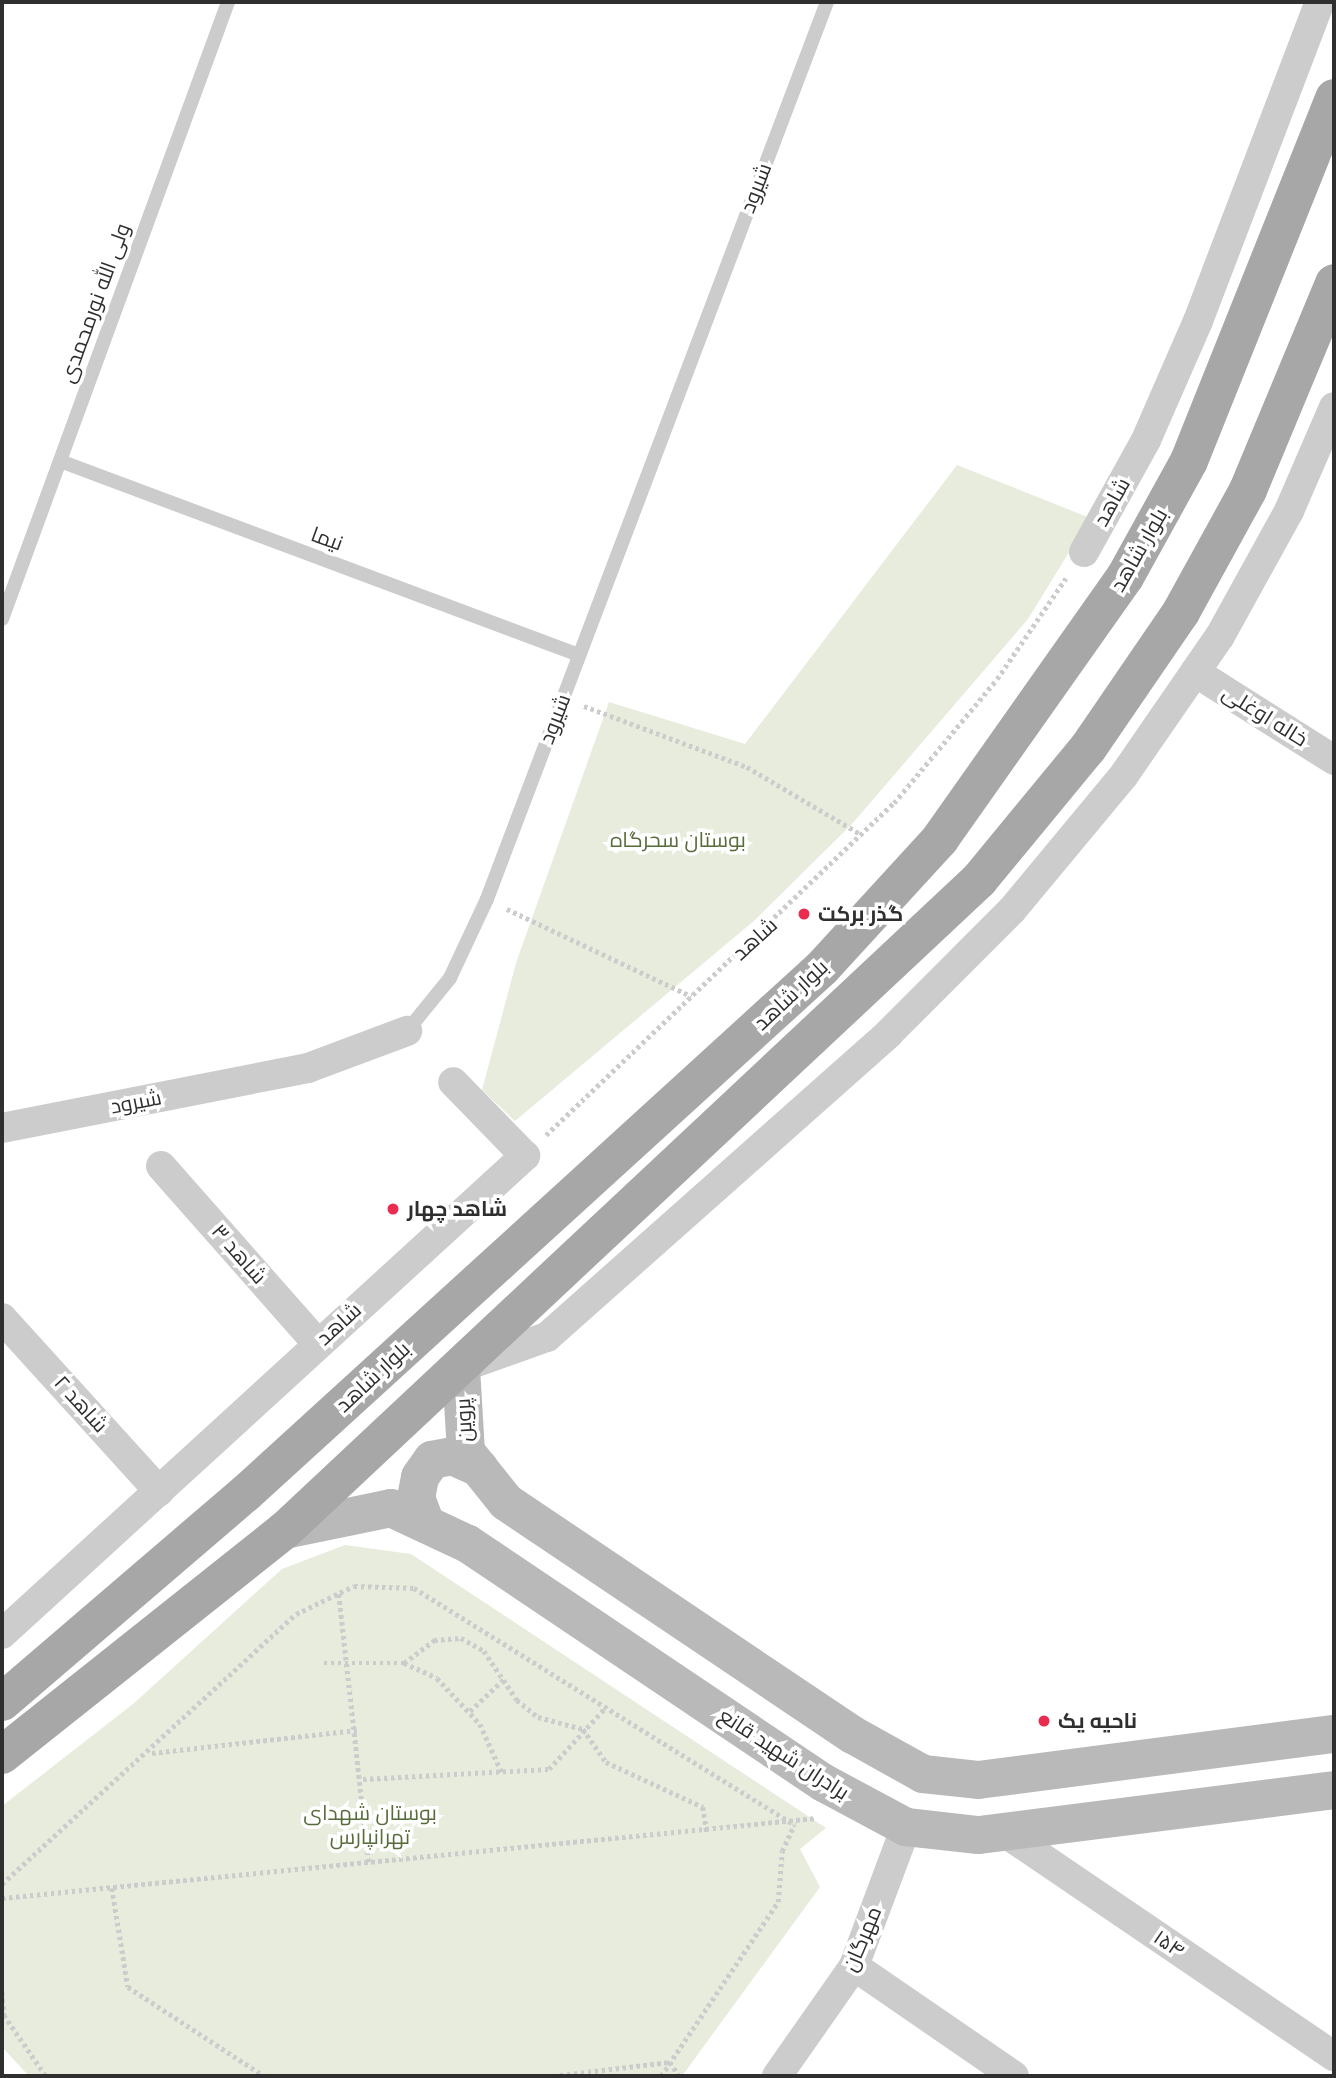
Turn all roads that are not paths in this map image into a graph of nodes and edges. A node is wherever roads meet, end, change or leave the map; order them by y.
1 (228, 2) edge
2 (827, 2) edge
3 (1320, 2) edge
4 (1334, 98) edge
5 (1334, 283) edge
6 (1334, 407) edge
7 (60, 461) junction
8 (1084, 552) road end
9 (2, 619) edge
10 (579, 655) junction
11 (1195, 672) junction
12 (1334, 760) edge
13 (407, 1031) joint
14 (453, 1082) dead end
15 (2, 1128) edge
16 (162, 1166) dead end
17 (2, 1318) edge
18 (317, 1343) junction
19 (461, 1368) junction
20 (479, 1468) junction
21 (159, 1490) junction
22 (426, 1524) junction
23 (285, 1531) junction
24 (2, 1634) edge
25 (2, 1702) edge
26 (1334, 1734) edge
27 (2, 1755) edge
28 (1334, 1790) edge
29 (906, 1828) junction
30 (1004, 1832) junction
31 (854, 1966) junction
32 (1334, 2056) edge
33 (777, 2076) edge
34 (1014, 2076) edge

1 - 7 lane, ولی الله نورمحمدی
2 - 10 lane, شیرود
3 - 8 street, شاهد
4 - 25 main road, بلوار شاهد
5 - 19 main road
6 - 11 street
7 - 9 lane, ولی الله نورمحمدی
7 - 10 lane, نیما
10 - 13 lane, شیرود
11 - 12 street, خاله اوغلی
11 - 19 street
13 - 15 street, شیرود
14 - 18 street, شاهد
16 - 18 street, شاهد ۳
17 - 21 street, شاهد ۲
18 - 21 street, شاهد
19 - 20 main road, پروین
19 - 23 main road
20 - 22 main road
20 - 26 main road
21 - 24 street, شاهد
22 - 23 main road, برادران شهید قانع
22 - 29 main road, برادران شهید قانع
23 - 27 main road
28 - 30 main road, برادران شهید قانع
29 - 30 main road, برادران شهید قانع
29 - 31 street, مهرگان
30 - 32 street, ۱۵۴
31 - 33 street, مهرگان
31 - 34 street

